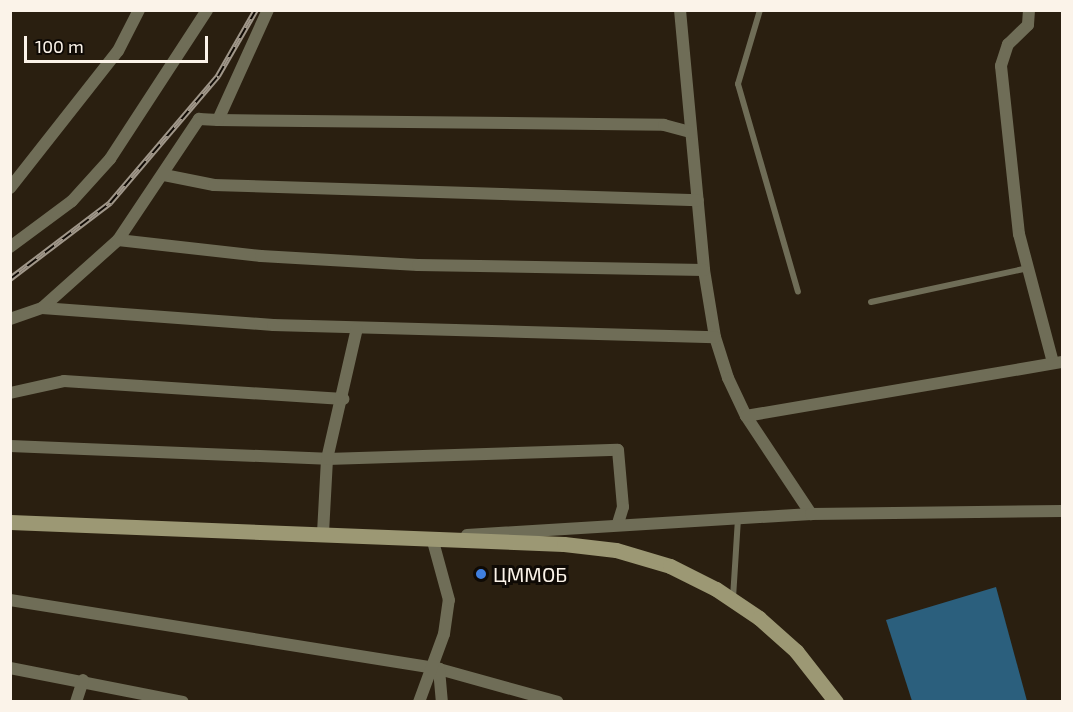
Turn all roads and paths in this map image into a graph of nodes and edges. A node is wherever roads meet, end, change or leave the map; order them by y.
1 (139, 10) edge
2 (207, 10) edge
3 (268, 10) edge
4 (681, 10) edge
5 (760, 10) edge
6 (1029, 10) edge
7 (218, 120) junction
8 (692, 132) junction
9 (164, 175) junction
10 (10, 188) edge
11 (698, 200) junction
12 (118, 240) junction
13 (10, 247) edge
14 (1028, 268) junction
15 (704, 270) junction
16 (798, 292) dead end
17 (871, 302) dead end
18 (42, 308) junction
19 (10, 319) edge
20 (357, 328) junction
21 (715, 337) junction
22 (1058, 362) edge
23 (10, 393) edge
24 (343, 399) junction
25 (746, 416) junction
26 (10, 446) edge
27 (327, 459) junction
28 (1062, 511) edge
29 (811, 514) junction
30 (738, 518) junction
31 (10, 522) edge
32 (618, 524) junction
33 (323, 533) junction
34 (432, 538) junction
35 (10, 600) edge
36 (733, 601) junction
37 (435, 668) junction
38 (11, 670) edge
39 (83, 680) junction
40 (144, 697) edge
41 (76, 702) edge
42 (183, 702) edge
43 (419, 702) edge
44 (442, 702) edge
45 (558, 702) edge
46 (836, 702) edge

1 - 10 street
2 - 13 street
3 - 7 street
4 - 8 street
5 - 16 lane
6 - 14 street
7 - 8 street
7 - 9 street
8 - 11 street
9 - 11 street
9 - 12 street
11 - 15 street
12 - 15 street
12 - 18 street
14 - 17 lane
14 - 22 street
15 - 21 street
18 - 19 street
18 - 20 street
20 - 21 street
20 - 24 street
21 - 25 street
22 - 25 street
23 - 24 street
24 - 27 street
25 - 29 street
26 - 27 street
27 - 32 street
27 - 33 street
28 - 29 street
29 - 30 street
30 - 32 street
30 - 36 lane
31 - 33 street
32 - 34 street
33 - 34 street
34 - 36 street
34 - 37 street
35 - 37 street
36 - 46 street
37 - 43 street
37 - 44 street
37 - 45 street
38 - 39 street
39 - 40 street
39 - 41 street
40 - 42 street

